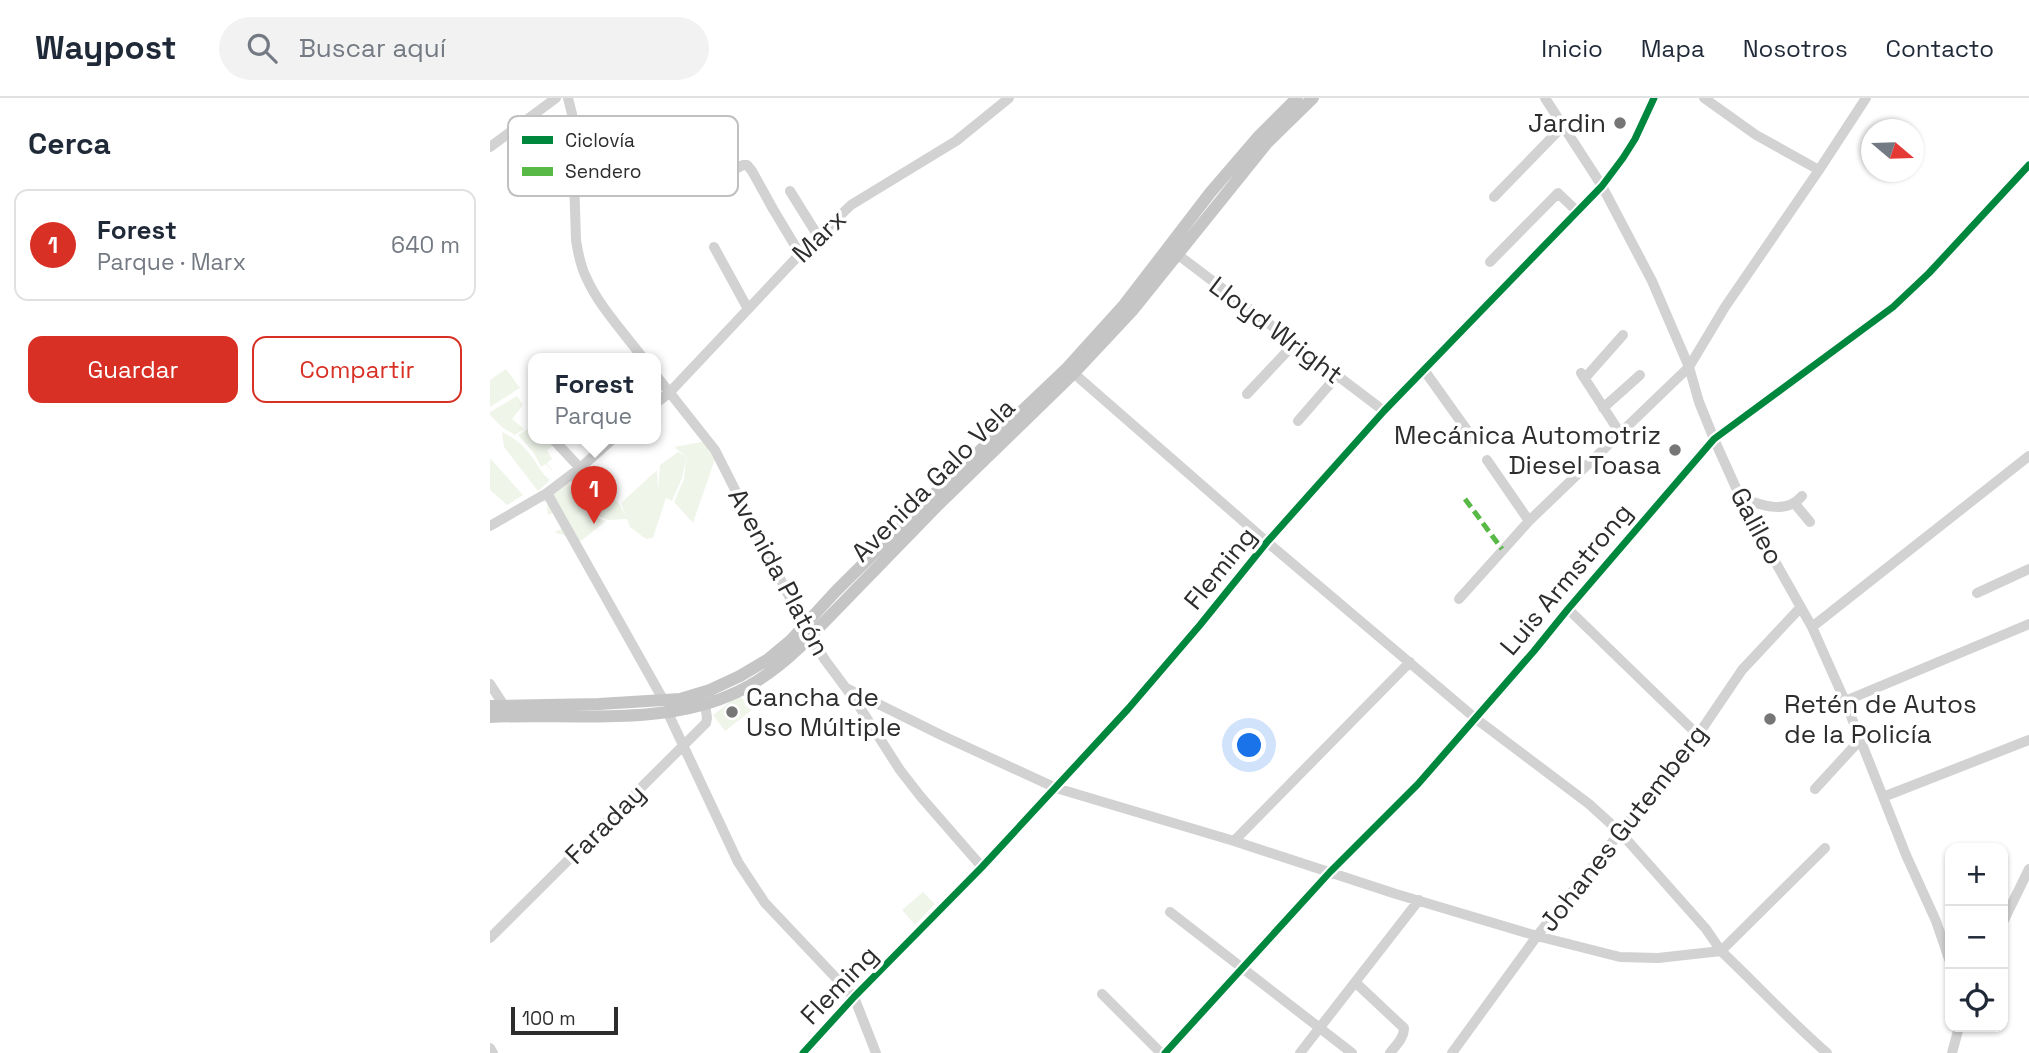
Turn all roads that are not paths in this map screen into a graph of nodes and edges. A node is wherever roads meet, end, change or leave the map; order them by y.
1 (556, 98) edge
2 (568, 98) edge
3 (1009, 98) edge
4 (1297, 98) edge
5 (1313, 98) edge
6 (1545, 98) edge
7 (1654, 98) edge
8 (1704, 98) edge
9 (1866, 98) edge
10 (532, 116) edge
11 (572, 116) edge
12 (1563, 125) junction
13 (508, 134) edge
14 (1263, 139) junction
15 (490, 147) edge
16 (2029, 165) edge
17 (738, 168) edge
18 (1819, 170) junction
19 (1602, 186) junction
20 (790, 191) dead end
21 (575, 196) edge
22 (1494, 197) dead end
23 (1578, 212) junction
24 (818, 236) junction
25 (714, 247) dead end
26 (1172, 251) junction
27 (800, 254) junction
28 (1490, 262) dead end
29 (748, 309) junction
30 (1623, 335) dead end
31 (1294, 344) junction
32 (639, 353) edge
33 (1689, 367) junction
34 (1071, 370) junction
35 (1424, 370) junction
36 (1640, 375) dead end
37 (1337, 376) junction
38 (661, 382) edge
39 (669, 393) junction
40 (1247, 394) dead end
41 (661, 399) edge
42 (1603, 408) junction
43 (1384, 411) junction
44 (1298, 421) dead end
45 (1620, 433) junction
46 (1714, 439) junction
47 (1474, 440) dead end
48 (558, 444) edge
49 (607, 444) edge
50 (2029, 456) edge
51 (1487, 460) dead end
52 (580, 468) junction
53 (547, 493) junction
54 (1741, 498) junction
55 (1529, 521) junction
56 (1810, 522) dead end
57 (490, 526) edge
58 (1267, 542) junction
59 (2029, 569) edge
60 (1977, 593) dead end
61 (1459, 599) dead end
62 (1568, 608) junction
63 (1800, 608) junction
64 (2029, 624) edge
65 (1812, 627) junction
66 (807, 631) junction
67 (1410, 662) junction
68 (490, 684) edge
69 (846, 688) junction
70 (1845, 701) junction
71 (705, 704) junction
72 (490, 706) edge
73 (665, 706) junction
74 (508, 711) junction
75 (490, 717) edge
76 (1475, 718) junction
77 (1698, 735) junction
78 (1860, 740) junction
79 (2029, 740) edge
80 (683, 746) junction
81 (1056, 788) junction
82 (1815, 789) dead end
83 (1883, 797) junction
84 (1620, 832) junction
85 (1234, 841) junction
86 (1825, 848) dead end
87 (982, 867) junction
88 (2029, 869) edge
89 (1330, 872) junction
90 (1419, 900) junction
91 (1170, 912) dead end
92 (2008, 912) edge
93 (1537, 936) junction
94 (490, 938) edge
95 (1945, 947) edge
96 (1721, 951) junction
97 (1244, 968) junction
98 (1356, 984) junction
99 (1102, 994) dead end
100 (854, 998) junction
101 (1320, 1028) junction
102 (1958, 1032) edge
103 (490, 1048) edge
104 (493, 1053) edge
105 (803, 1053) edge
106 (876, 1053) edge
107 (1163, 1053) edge
108 (1300, 1053) edge
109 (1352, 1053) edge
110 (1390, 1053) edge
111 (1452, 1053) edge
112 (1827, 1053) edge
113 (1952, 1053) edge

1 - 10 street
2 - 11 street
3 - 24 street, Marx
4 - 14 main road, Avenida Galo Vela
5 - 14 main road, Avenida Galo Vela
6 - 12 street, Galileo
7 - 19 street, Fleming
8 - 18 street
9 - 18 street
12 - 19 street, Galileo
12 - 22 street
13 - 15 street
14 - 26 main road, Avenida Galo Vela
16 - 46 street, Luis Armstrong
17 - 27 street
18 - 33 street
19 - 23 street, Fleming
19 - 33 street, Galileo
20 - 24 street
21 - 32 street
23 - 28 street
23 - 35 street, Fleming
24 - 27 street, Marx
25 - 29 street
26 - 31 street, Lloyd Wright
26 - 34 main road, Avenida Galo Vela
27 - 29 street, Marx
29 - 39 street, Marx
30 - 42 street
31 - 37 street, Lloyd Wright
31 - 40 street
33 - 45 street
33 - 46 street, Galileo
34 - 58 street
34 - 66 main road, Avenida Galo Vela
35 - 43 street, Fleming
35 - 47 street
36 - 42 street
37 - 43 street, Lloyd Wright
37 - 44 street
38 - 39 street, Avenida Platón
39 - 41 street, Marx
39 - 66 street, Avenida Platón
42 - 45 street
43 - 58 street, Fleming
45 - 55 street
46 - 54 street, Galileo
46 - 62 street, Luis Armstrong
48 - 52 street
49 - 52 street
50 - 65 street
51 - 55 street
52 - 53 street
53 - 57 street
53 - 73 street
54 - 56 street
54 - 63 street, Galileo
55 - 61 street
58 - 67 street
58 - 81 street, Fleming
59 - 60 street
62 - 76 street, Luis Armstrong
62 - 77 street
63 - 65 street, Galileo
63 - 77 street, Johanes Gutemberg
64 - 70 street
65 - 70 street, Galileo
66 - 69 street, Avenida Platón
66 - 71 main road, Avenida Galo Vela
66 - 73 main road, Avenida Galo Vela
67 - 76 street
67 - 85 street
68 - 74 street
69 - 81 street
69 - 87 street, Avenida Platón
70 - 78 street, Galileo
71 - 73 main road, Avenida Galo Vela
71 - 80 street, Faraday
72 - 74 main road, Avenida Galo Vela
73 - 74 main road, Avenida Galo Vela
73 - 80 street
74 - 75 main road, Avenida Galo Vela
76 - 84 street
76 - 89 street, Luis Armstrong
77 - 84 street, Johanes Gutemberg
78 - 82 street
78 - 83 street, Galileo
79 - 83 street
80 - 94 street, Faraday
80 - 100 street
81 - 85 street
81 - 87 street, Fleming
83 - 95 street, Galileo
84 - 93 street, Johanes Gutemberg
84 - 96 street
85 - 89 street
86 - 96 street
87 - 100 street, Fleming
88 - 92 street
89 - 90 street
89 - 97 street, Luis Armstrong
90 - 93 street
90 - 98 street
91 - 97 street
93 - 96 street
93 - 111 street, Johanes Gutemberg
96 - 112 street
97 - 101 street
97 - 107 street, Luis Armstrong
98 - 101 street
98 - 110 street
99 - 107 street
100 - 105 street, Fleming
100 - 106 street
101 - 108 street
101 - 109 street
102 - 113 street
103 - 104 street

